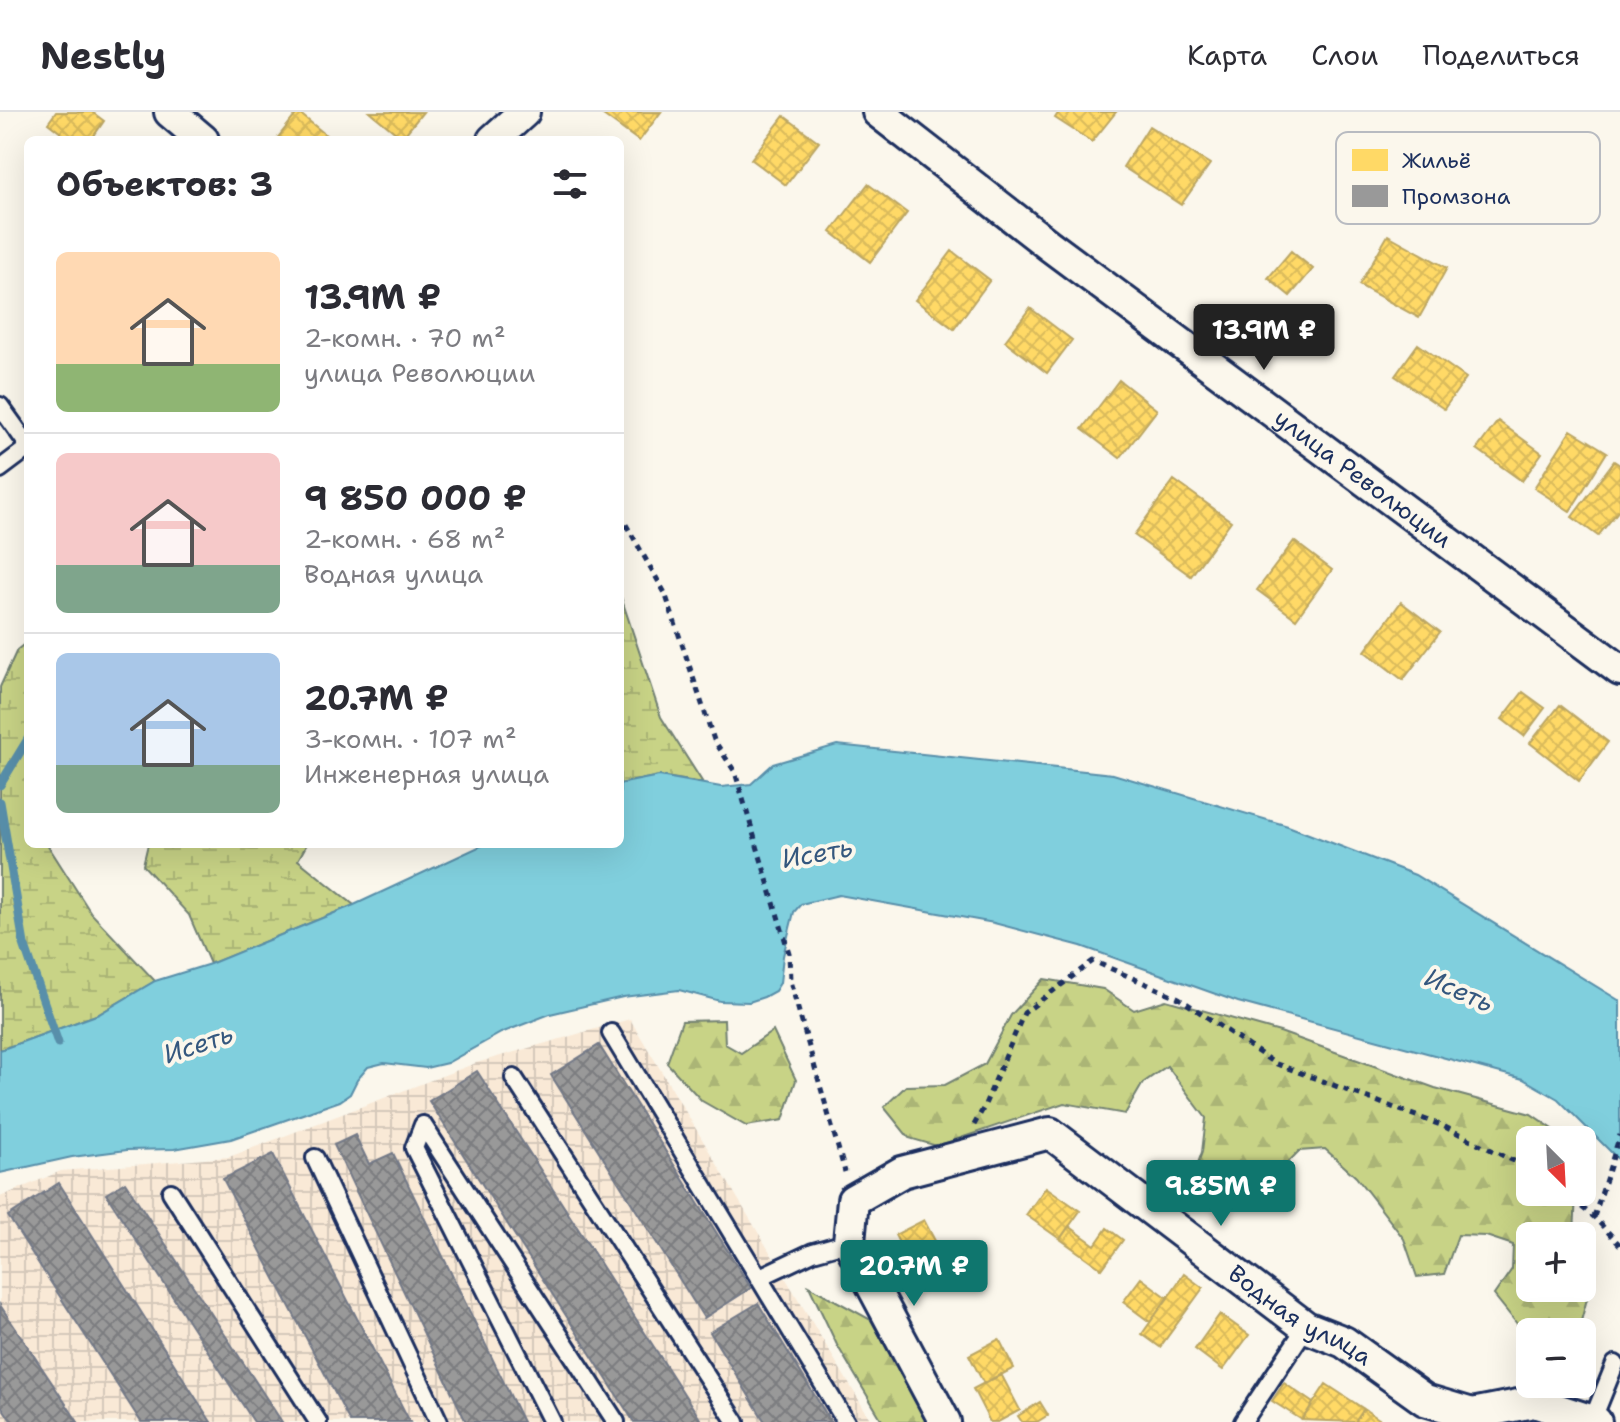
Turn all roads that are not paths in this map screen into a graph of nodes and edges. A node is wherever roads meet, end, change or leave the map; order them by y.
1 (170, 112) edge
2 (524, 112) edge
3 (878, 112) edge
4 (198, 136) edge
5 (497, 136) edge
6 (0, 406) edge
7 (24, 441) edge
8 (24, 450) edge
9 (0, 469) edge
10 (1620, 670) edge
11 (611, 1033) dead end
12 (514, 1078) dead end
13 (315, 1158) dead end
14 (171, 1192) dead end
15 (849, 1242) junction
16 (760, 1277) junction
17 (1306, 1327) junction
18 (1615, 1364) dead end
19 (1594, 1421) edge
20 (318, 1422) edge
21 (439, 1422) edge
22 (552, 1422) edge
23 (616, 1422) edge
24 (736, 1422) edge
25 (846, 1422) edge
26 (945, 1422) edge
27 (1243, 1422) edge

1 - 4 street
2 - 5 street
3 - 10 street, улица Революции
6 - 7 lane
8 - 9 lane
11 - 16 lane
12 - 24 lane
13 - 21 lane
14 - 20 lane
15 - 16 lane
15 - 17 street, Водная улица
15 - 26 street
16 - 25 lane
17 - 19 street, Водная улица
17 - 27 lane
18 - 19 lane
22 - 23 lane

